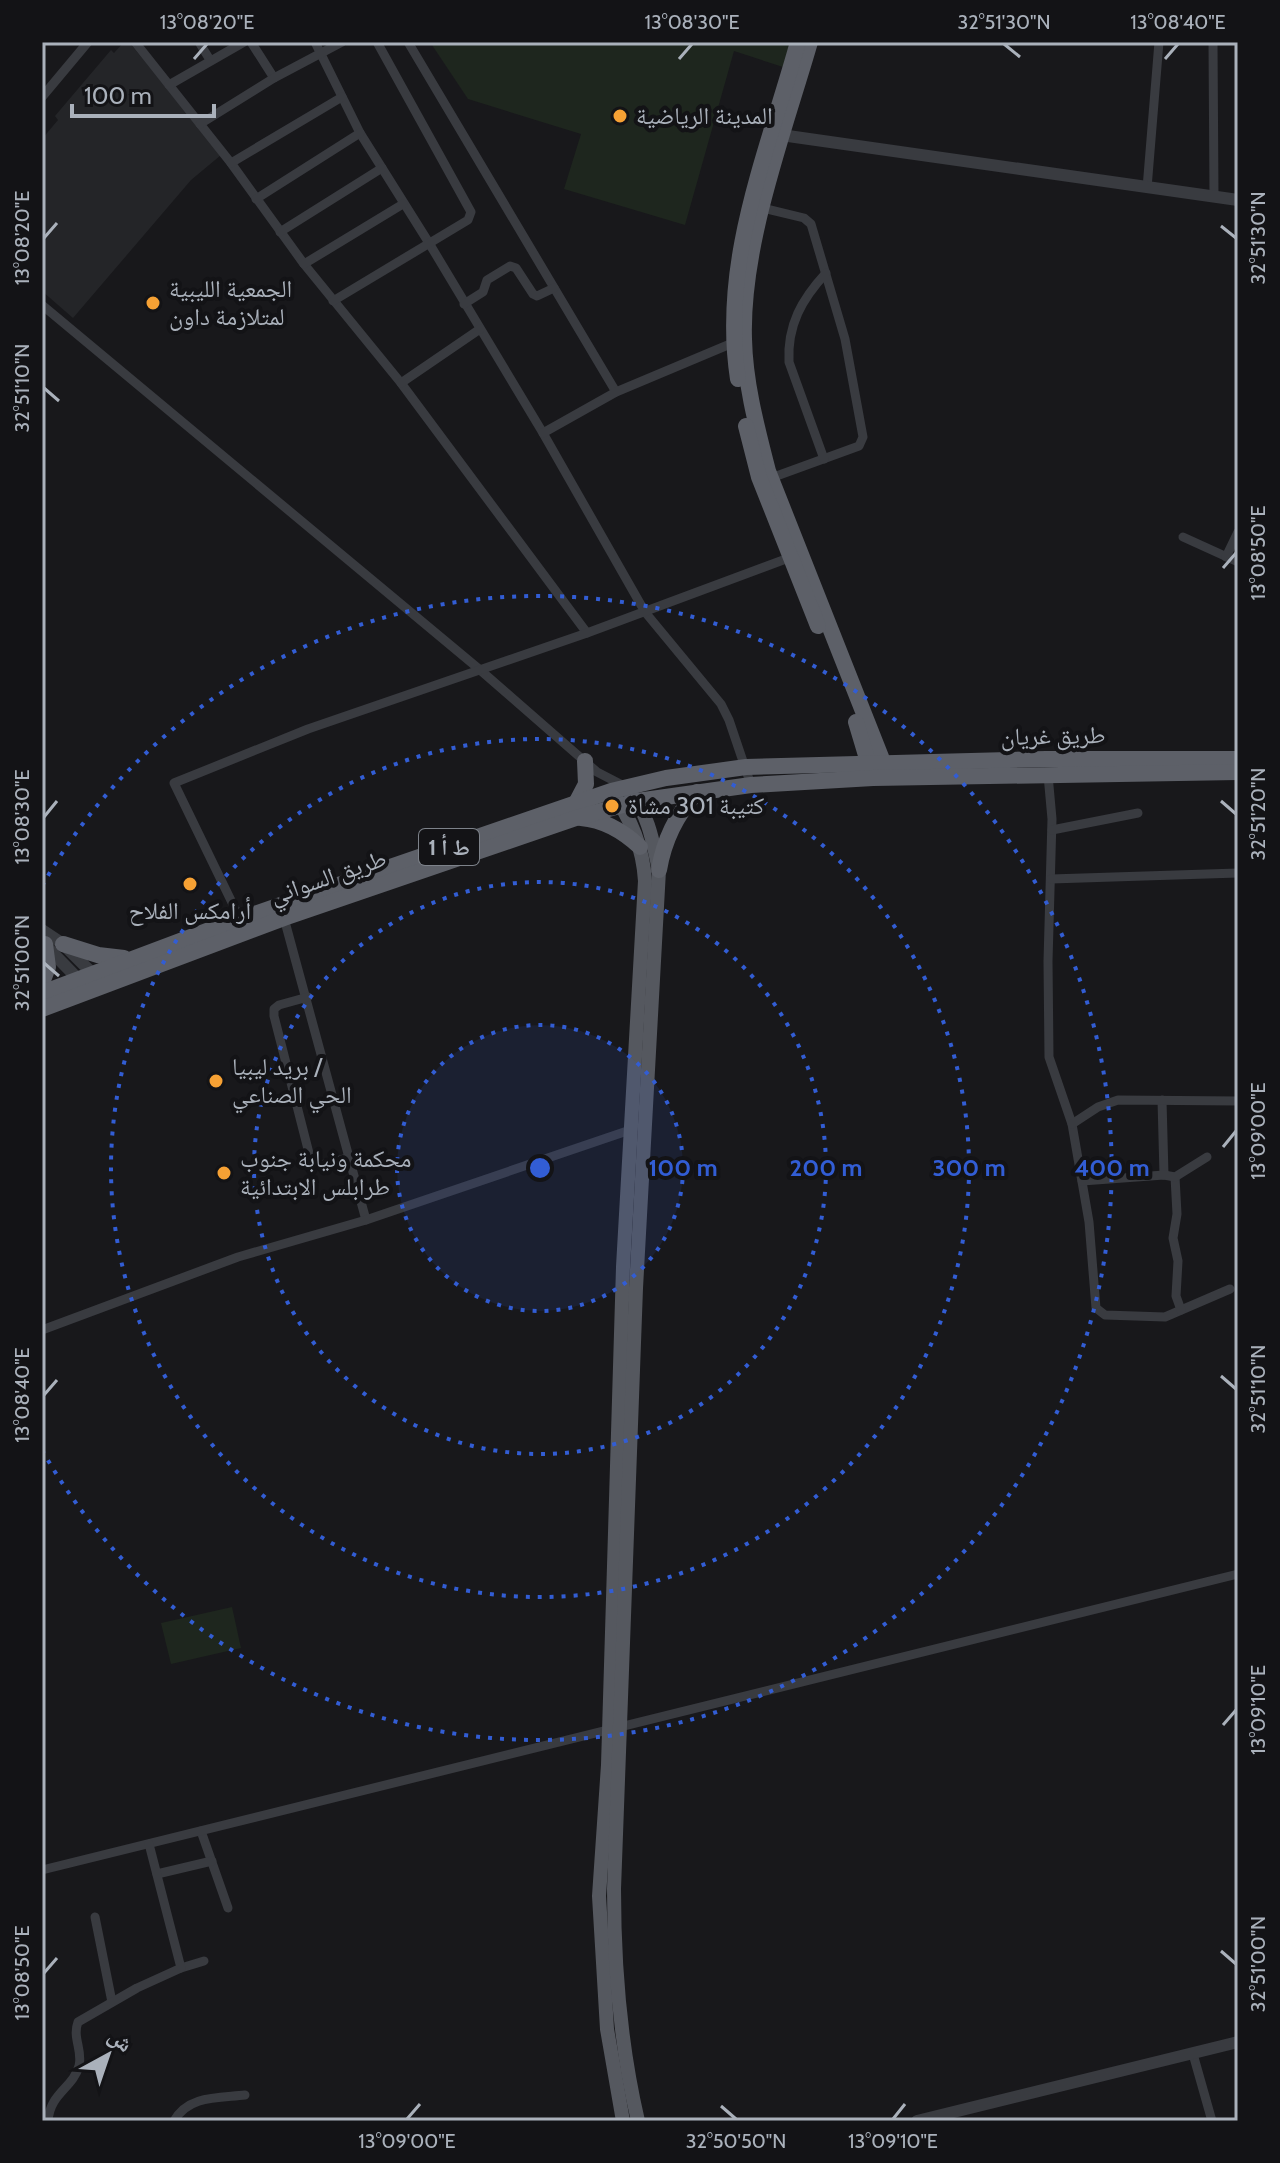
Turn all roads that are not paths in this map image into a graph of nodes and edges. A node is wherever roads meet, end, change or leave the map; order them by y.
1 (88, 42) edge
2 (135, 42) edge
3 (199, 42) edge
4 (244, 42) edge
5 (251, 42) edge
6 (315, 42) edge
7 (342, 42) edge
8 (377, 42) edge
9 (408, 42) edge
10 (798, 42) edge
11 (810, 42) edge
12 (1159, 42) edge
13 (1213, 42) edge
14 (323, 54) junction
15 (210, 60) junction
16 (274, 78) junction
17 (169, 85) junction
18 (42, 97) edge
19 (342, 97) junction
20 (200, 124) junction
21 (360, 133) junction
22 (777, 135) junction
23 (231, 163) junction
24 (382, 168) junction
25 (1147, 188) junction
26 (1214, 197) junction
27 (256, 199) junction
28 (1238, 200) edge
29 (403, 204) junction
30 (763, 208) junction
31 (280, 232) junction
32 (429, 243) junction
33 (304, 264) junction
34 (826, 273) junction
35 (554, 288) junction
36 (333, 301) junction
37 (464, 304) junction
38 (42, 305) edge
39 (480, 329) junction
40 (738, 341) junction
41 (401, 383) junction
42 (616, 392) junction
43 (543, 433) junction
44 (824, 459) junction
45 (771, 478) junction
46 (1238, 532) edge
47 (1183, 537) dead end
48 (795, 555) junction
49 (1226, 557) junction
50 (1238, 562) edge
51 (645, 612) junction
52 (587, 633) junction
53 (479, 669) junction
54 (1236, 759) edge
55 (591, 766) junction
56 (746, 767) junction
57 (1047, 767) junction
58 (879, 770) junction
59 (751, 785) junction
60 (618, 789) junction
61 (697, 792) junction
62 (629, 804) junction
63 (575, 811) junction
64 (1138, 813) dead end
65 (1052, 830) junction
66 (640, 847) junction
67 (659, 870) junction
68 (1238, 873) edge
69 (1051, 879) junction
70 (284, 918) junction
71 (240, 919) junction
72 (43, 938) edge
73 (63, 944) junction
74 (134, 959) junction
75 (91, 982) junction
76 (42, 983) edge
77 (42, 993) edge
78 (308, 997) junction
79 (42, 1009) edge
80 (1162, 1100) junction
81 (1238, 1101) edge
82 (645, 1124) junction
83 (1072, 1124) junction
84 (630, 1130) junction
85 (351, 1157) junction
86 (1207, 1157) dead end
87 (1164, 1175) junction
88 (1175, 1177) junction
89 (1082, 1181) junction
90 (366, 1220) junction
91 (1230, 1289) dead end
92 (1181, 1310) junction
93 (42, 1330) edge
94 (1238, 1574) edge
95 (615, 1729) junction
96 (201, 1831) junction
97 (149, 1844) junction
98 (212, 1861) junction
99 (42, 1870) edge
100 (157, 1874) junction
101 (228, 1908) dead end
102 (95, 1917) dead end
103 (204, 1961) dead end
104 (181, 1968) junction
105 (112, 2002) junction
106 (1238, 2042) edge
107 (1193, 2054) junction
108 (245, 2095) dead end
109 (46, 2115) edge
110 (174, 2121) edge
111 (623, 2121) edge
112 (638, 2121) edge
113 (917, 2121) edge
114 (1212, 2121) edge

1 - 18 street
2 - 17 street
3 - 15 street
4 - 15 street
5 - 16 street
6 - 14 street
7 - 14 street
8 - 32 street
9 - 35 street
10 - 22 highway
11 - 22 highway
12 - 25 street
13 - 26 street
14 - 16 street
14 - 19 street
15 - 17 street
16 - 20 street
17 - 20 street
19 - 21 street
19 - 23 street
20 - 23 street
21 - 24 street
21 - 27 street
22 - 25 street
22 - 30 highway
22 - 40 highway
23 - 27 street
24 - 29 street
24 - 31 street
25 - 26 street
26 - 28 street
27 - 31 street
29 - 32 street
29 - 33 street
30 - 34 street
30 - 40 highway
31 - 33 street
32 - 36 street
32 - 37 street
33 - 36 street
34 - 44 street
34 - 44 street
35 - 37 street
35 - 42 street
36 - 41 street
37 - 39 street
38 - 53 street
39 - 41 street
39 - 43 street
40 - 42 street
40 - 45 highway
40 - 48 highway
41 - 52 street
42 - 43 street
43 - 51 street
44 - 45 street
45 - 48 highway
46 - 49 street
47 - 49 street
48 - 51 street
48 - 58 highway
49 - 50 street
51 - 52 street
51 - 56 street
52 - 53 street
53 - 55 street
53 - 71 street
54 - 57 highway, طريق غريان
55 - 60 street
55 - 60 street
55 - 63 highway
56 - 58 highway, طريق السواني / ط أ 1
56 - 59 street
56 - 60 highway, طريق السواني / ط أ 1
57 - 58 highway, طريق غريان
57 - 65 street
58 - 59 highway, طريق السواني
59 - 61 highway, طريق السواني
60 - 62 main road
60 - 63 highway, طريق السواني / ط أ 1
61 - 62 highway, طريق السواني
61 - 67 highway
62 - 63 highway, طريق السواني
62 - 66 main road
62 - 67 main road
63 - 66 highway
63 - 70 highway, طريق السواني
63 - 71 highway, طريق السواني / ط أ 1
64 - 65 street
65 - 69 street
66 - 84 main road
67 - 82 main road
68 - 69 street
69 - 83 street
70 - 75 highway, طريق السواني
70 - 78 street
71 - 74 highway, طريق السواني / ط أ 1
72 - 73 street
72 - 75 street
72 - 76 highway
73 - 74 highway
73 - 75 street
74 - 75 highway, طريق السواني / ط أ 1
75 - 77 highway, طريق السواني / ط أ 1
75 - 79 highway, طريق السواني / ط أ 1
78 - 85 street
78 - 85 street
80 - 81 street
80 - 83 street
80 - 87 street
82 - 84 street
82 - 95 main road
83 - 89 street
84 - 90 street
84 - 95 main road
85 - 90 street
86 - 88 street
87 - 88 street
87 - 89 street
88 - 92 street
89 - 92 street
90 - 93 street
91 - 92 street
94 - 95 street
95 - 96 street
95 - 111 main road
95 - 112 main road
96 - 97 street
96 - 98 street
97 - 99 street
97 - 100 street
98 - 100 street
98 - 101 street
100 - 104 street
102 - 105 street
103 - 104 street
104 - 105 street
105 - 109 street
106 - 107 street
107 - 113 street
107 - 114 street
108 - 110 street

